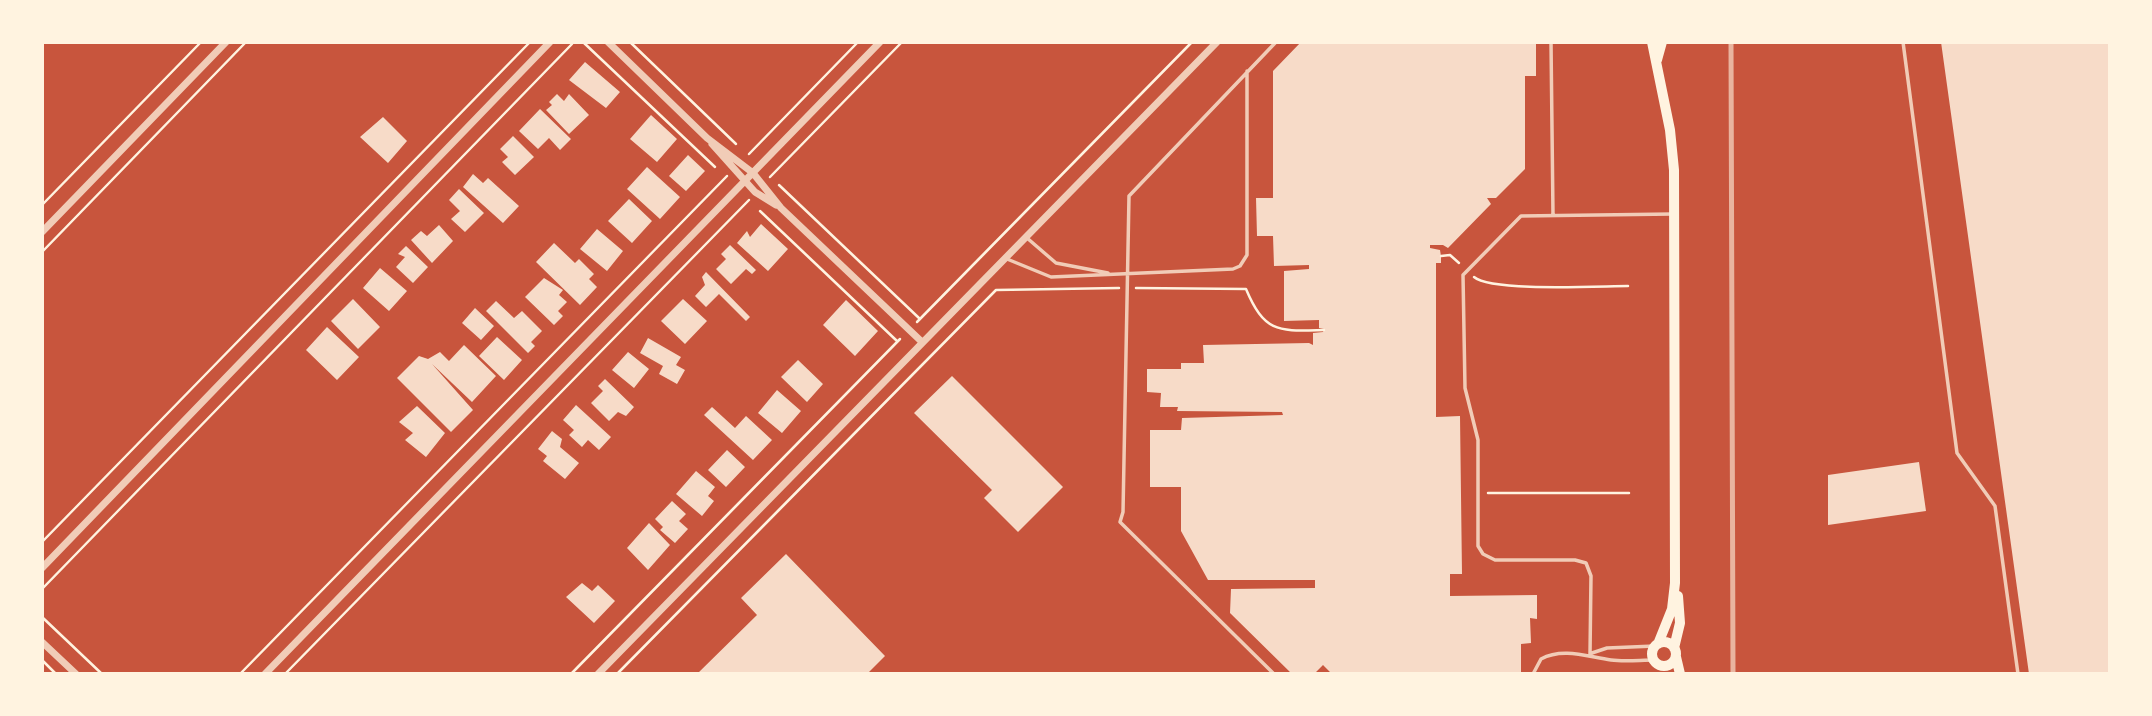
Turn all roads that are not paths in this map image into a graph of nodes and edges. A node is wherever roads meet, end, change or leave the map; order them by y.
1 (226, 42) edge
2 (556, 42) edge
3 (880, 42) edge
4 (1217, 42) edge
5 (1276, 42) edge
6 (1552, 42) edge
7 (1652, 42) edge
8 (1662, 42) edge
9 (1903, 42) edge
10 (608, 44) edge
11 (548, 45) edge
12 (1657, 60) junction
13 (1247, 71) junction
14 (707, 138) junction
15 (752, 173) junction
16 (744, 181) junction
17 (781, 208) junction
18 (1674, 214) junction
19 (1553, 215) junction
20 (42, 232) edge
21 (1025, 237) junction
22 (1005, 258) junction
23 (1127, 272) junction
24 (1108, 273) junction
25 (922, 342) junction
26 (42, 568) edge
27 (1675, 583) junction
28 (42, 642) edge
29 (1656, 645) junction
30 (1675, 652) junction
31 (1590, 654) junction
32 (1655, 661) junction
33 (76, 674) edge
34 (265, 674) edge
35 (598, 674) edge
36 (1275, 674) edge
37 (1533, 674) edge
38 (1662, 674) edge
39 (1680, 674) edge
40 (2018, 674) edge

1 - 20 street
2 - 11 street
3 - 15 street
4 - 21 street
5 - 13 lane
6 - 19 lane
7 - 12 main road
8 - 12 main road
9 - 40 lane
10 - 14 street
11 - 26 street
12 - 18 main road
13 - 23 lane
13 - 23 lane
14 - 15 street
14 - 16 street
15 - 16 street
15 - 17 street
16 - 17 street
16 - 34 street
17 - 25 street
18 - 19 lane
18 - 27 main road
19 - 31 lane
21 - 22 street
21 - 24 lane
22 - 24 lane
22 - 25 street
23 - 24 lane
23 - 36 lane
25 - 35 street
27 - 29 main road
27 - 30 main road
28 - 33 street
29 - 30 main road
29 - 31 lane
29 - 32 main road
30 - 32 main road
30 - 39 main road
31 - 32 lane
31 - 37 lane
32 - 38 main road

